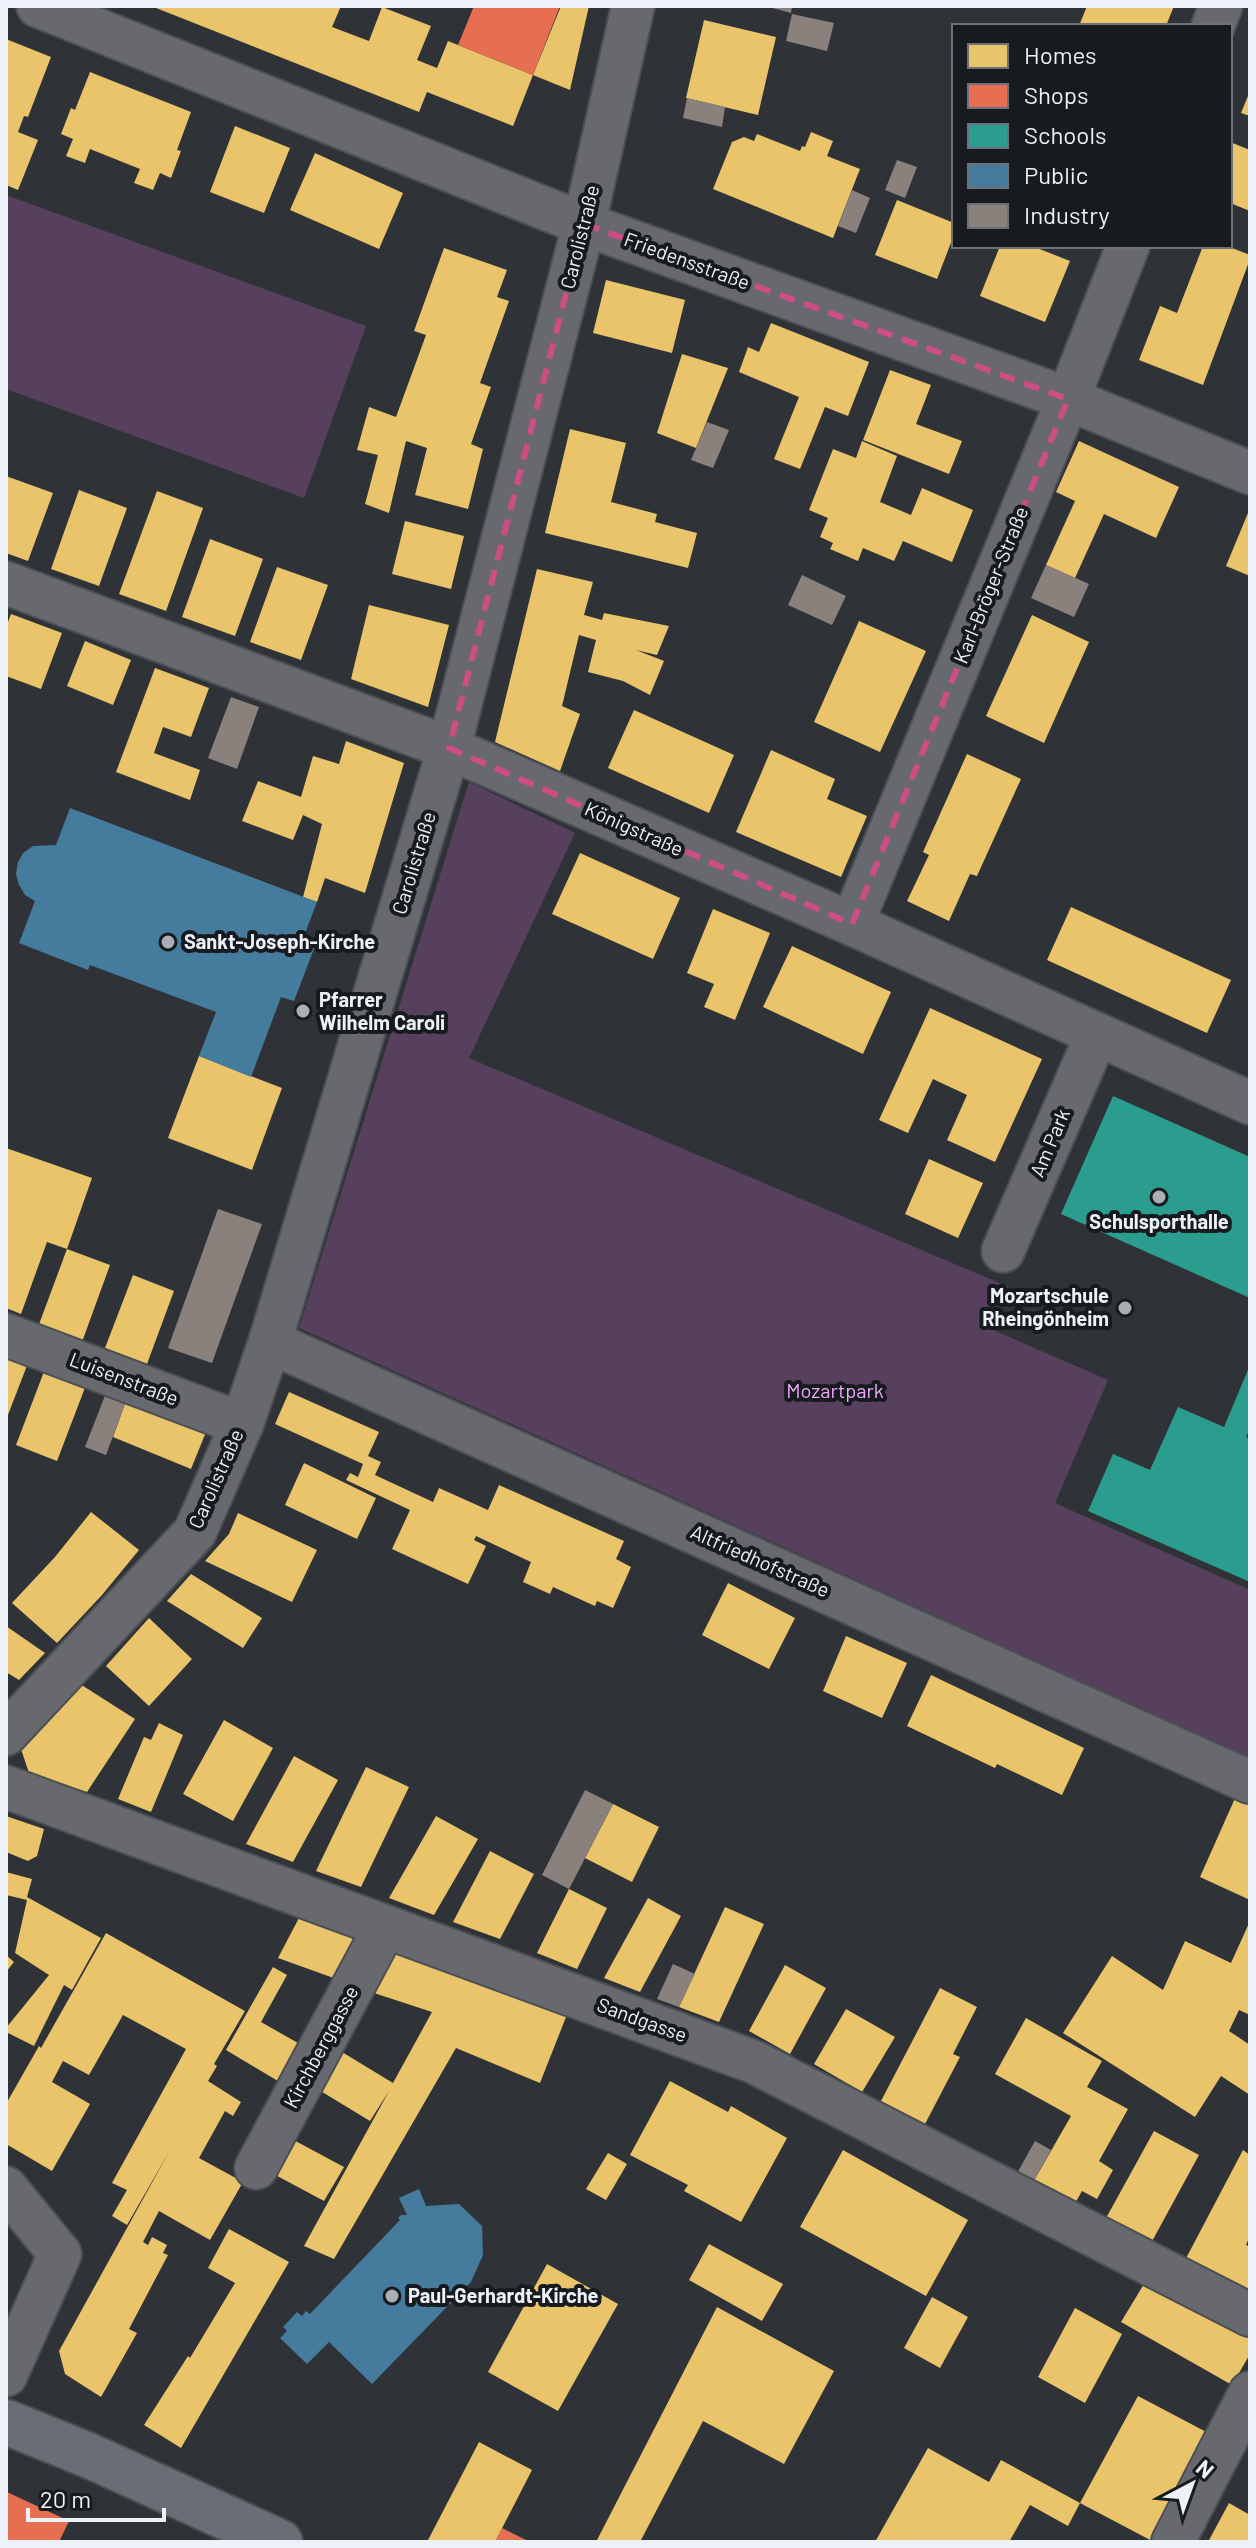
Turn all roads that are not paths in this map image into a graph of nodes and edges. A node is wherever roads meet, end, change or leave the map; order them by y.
1 (38, 6) edge
2 (633, 6) edge
3 (584, 224) junction
4 (1127, 248) edge
5 (1068, 399) junction
6 (1250, 473) edge
7 (6, 583) edge
8 (449, 748) junction
9 (852, 924) junction
10 (1097, 1034) junction
11 (1250, 1103) edge
12 (1003, 1251) dead end
13 (6, 1335) edge
14 (270, 1342) junction
15 (242, 1424) junction
16 (6, 1734) edge
17 (1250, 1782) edge
18 (6, 1787) edge
19 (385, 1927) junction
20 (256, 2168) dead end
21 (6, 2188) edge
22 (1250, 2315) edge
23 (6, 2375) edge
24 (1248, 2403) edge
25 (6, 2422) edge
26 (280, 2542) edge
27 (1173, 2542) edge

1 - 3 street, Friedensstraße
2 - 3 street, Carolistraße
3 - 5 street, Friedensstraße
3 - 8 street, Carolistraße
4 - 5 street, Karl-Bröger-Straße
5 - 6 street, Friedensstraße
5 - 9 street, Karl-Bröger-Straße
7 - 8 street, Königstraße
8 - 9 street, Königstraße
8 - 14 street, Carolistraße
9 - 10 street, Königstraße
10 - 11 street, Königstraße
10 - 12 street, Am Park
13 - 15 street, Luisenstraße
14 - 15 street, Carolistraße
14 - 17 street, Altfriedhofstraße
15 - 16 street, Carolistraße
18 - 19 street, Sandgasse
19 - 20 street, Kirchberggasse
19 - 22 street, Sandgasse
21 - 23 street
24 - 27 street
25 - 26 street

